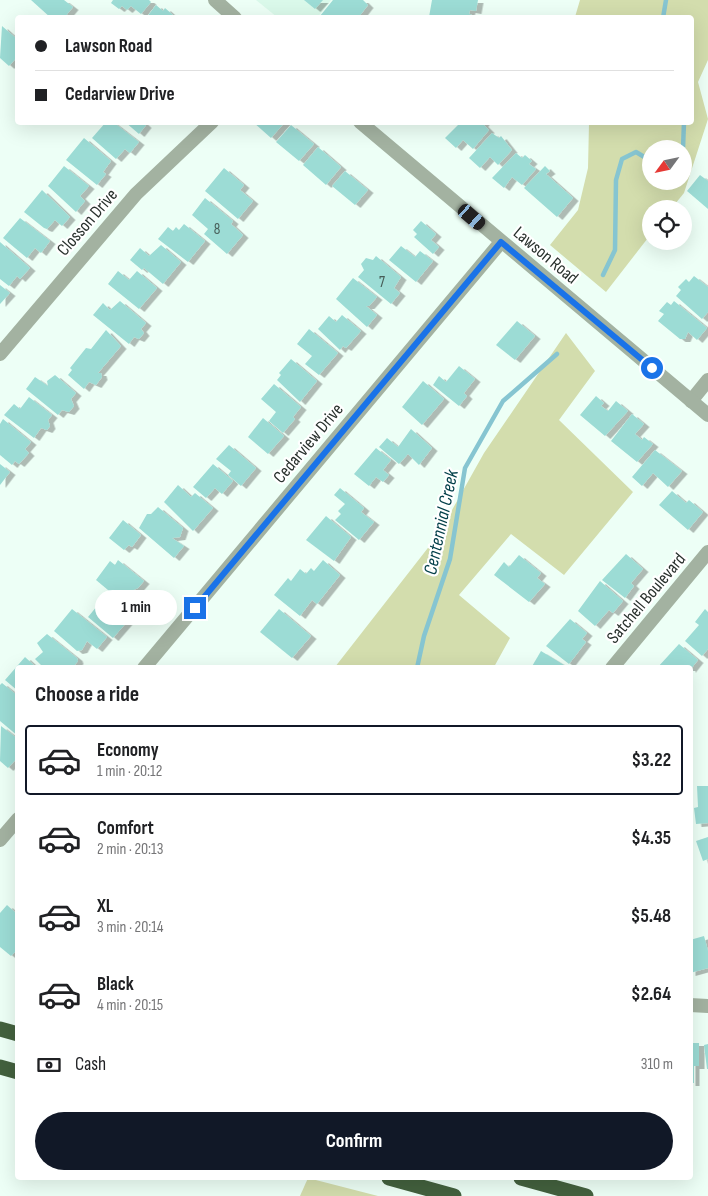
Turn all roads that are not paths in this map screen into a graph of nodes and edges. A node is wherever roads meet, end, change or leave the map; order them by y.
1 (215, 0) edge
2 (232, 15) edge
3 (209, 125) edge
4 (364, 125) edge
5 (501, 242) junction
6 (0, 354) edge
7 (708, 380) edge
8 (691, 401) junction
9 (708, 415) edge
10 (708, 552) edge
11 (147, 665) edge
12 (614, 665) edge
13 (15, 822) edge
14 (0, 840) edge
15 (693, 1004) edge
16 (708, 1006) edge
17 (0, 1029) edge
18 (15, 1033) edge
19 (0, 1067) edge
20 (15, 1071) edge
21 (396, 1180) edge
22 (528, 1180) edge
23 (454, 1196) edge
24 (586, 1196) edge

1 - 2 street
3 - 6 street, Closson Drive
4 - 5 street, Lawson Road
5 - 8 street, Lawson Road
5 - 11 street, Cedarview Drive
7 - 8 street
8 - 9 street, Lawson Road
10 - 12 street, Satchell Boulevard
13 - 14 street
15 - 16 street
17 - 18 highway
19 - 20 highway
21 - 23 highway
22 - 24 highway

